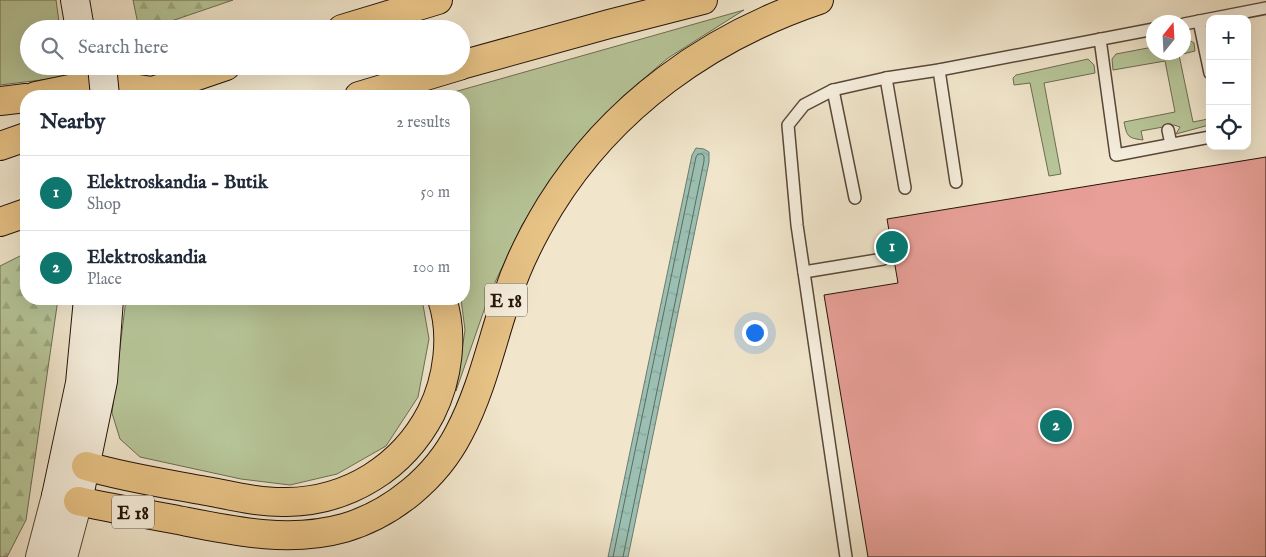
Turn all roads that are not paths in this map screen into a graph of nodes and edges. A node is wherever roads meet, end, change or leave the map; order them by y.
1 (75, 0) edge
2 (94, 0) edge
3 (438, 0) edge
4 (703, 0) edge
5 (819, 0) edge
6 (1266, 8) edge
7 (78, 20) edge
8 (97, 20) edge
9 (372, 20) edge
10 (1200, 21) junction
11 (1191, 23) edge
12 (1146, 31) edge
13 (1100, 40) junction
14 (1208, 60) edge
15 (470, 63) edge
16 (939, 70) junction
17 (85, 75) edge
18 (103, 75) edge
19 (200, 75) edge
20 (430, 75) edge
21 (886, 78) junction
22 (65, 90) edge
23 (86, 90) edge
24 (104, 90) edge
25 (128, 90) edge
26 (157, 90) edge
27 (379, 90) edge
28 (833, 90) junction
29 (20, 99) edge
30 (0, 101) edge
31 (1168, 130) dead end
32 (1206, 137) edge
33 (20, 138) edge
34 (1171, 144) junction
35 (0, 146) edge
36 (956, 182) dead end
37 (905, 188) dead end
38 (855, 198) dead end
39 (20, 214) edge
40 (0, 222) edge
41 (883, 259) dead end
42 (804, 272) junction
43 (87, 305) edge
44 (109, 305) edge
45 (443, 305) edge
46 (75, 463) junction
47 (67, 499) junction
48 (40, 557) edge
49 (63, 557) edge
50 (846, 557) edge

1 - 7 main road
2 - 8 main road
3 - 9 highway
4 - 15 highway
5 - 47 highway, E 18
6 - 10 lane
10 - 11 lane
10 - 14 lane
12 - 13 lane
13 - 16 lane
13 - 34 lane
16 - 21 lane
16 - 36 lane
17 - 23 main road
18 - 24 main road, bridge
19 - 26 highway
20 - 27 highway
21 - 28 lane
21 - 37 lane
22 - 25 highway
28 - 38 lane
28 - 42 lane
29 - 30 highway
31 - 34 lane
32 - 34 lane
33 - 35 highway
39 - 40 highway
41 - 42 lane
42 - 50 lane
43 - 46 main road
44 - 46 main road
45 - 46 highway, E 18
46 - 47 main road
47 - 48 main road
47 - 49 main road

